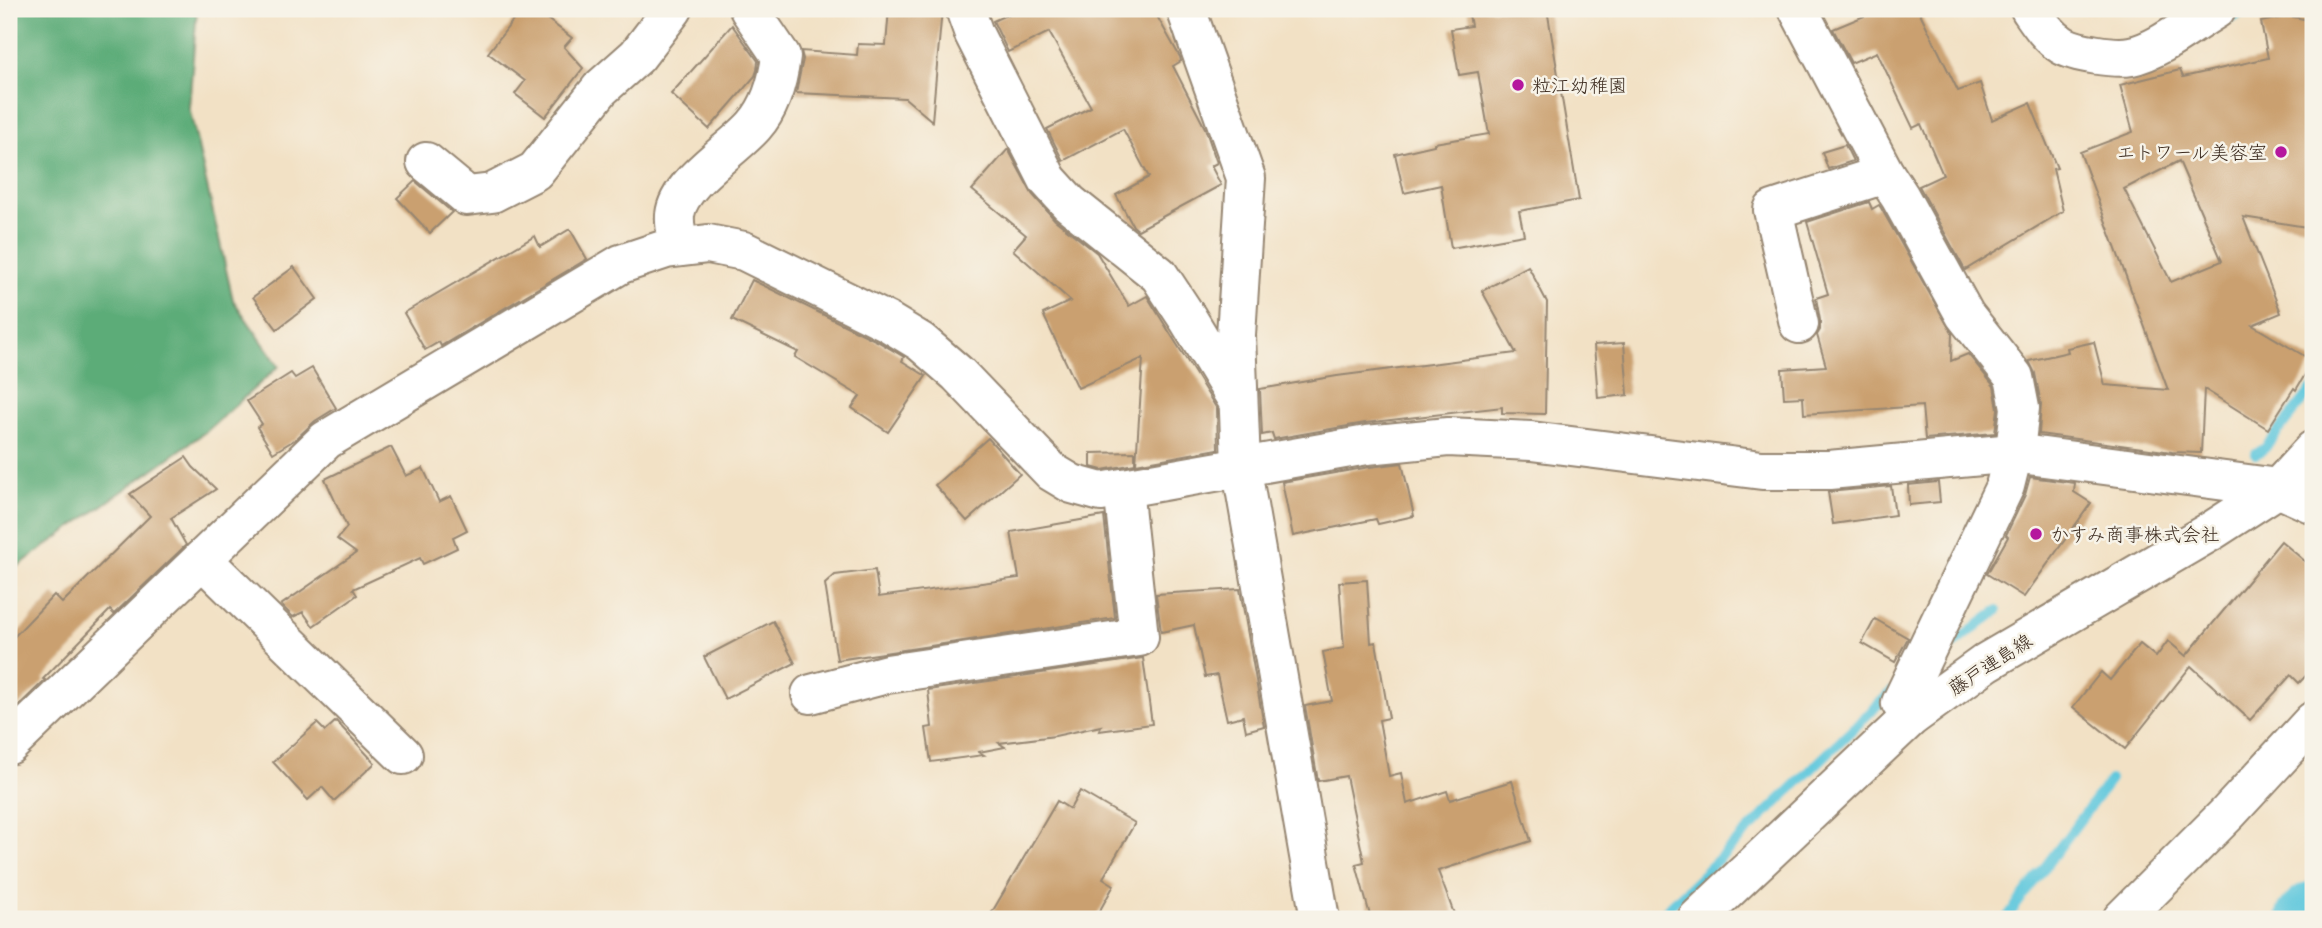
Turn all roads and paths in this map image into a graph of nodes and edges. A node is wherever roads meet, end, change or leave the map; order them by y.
1 (673, 9) edge
2 (749, 9) edge
3 (965, 9) edge
4 (1186, 9) edge
5 (1798, 9) edge
6 (2031, 9) edge
7 (2216, 9) edge
8 (426, 162) dead end
9 (1885, 174) junction
10 (679, 247) junction
11 (1799, 324) dead end
12 (1239, 404) junction
13 (2313, 450) edge
14 (2014, 453) junction
15 (1241, 465) junction
16 (1123, 488) junction
17 (2278, 488) junction
18 (2313, 504) edge
19 (202, 559) junction
20 (811, 694) dead end
21 (1911, 717) junction
22 (2313, 721) edge
23 (9, 746) edge
24 (403, 755) dead end
25 (1320, 919) edge
26 (1697, 919) edge
27 (2122, 919) edge

1 - 8 street
2 - 10 street
3 - 12 street
4 - 12 street
5 - 9 street
6 - 7 street
9 - 11 street
9 - 14 street
10 - 16 street
10 - 19 street
12 - 15 street
13 - 17 street, 藤戸連島線
14 - 15 street
14 - 17 street
14 - 21 street
15 - 16 street
15 - 25 street
16 - 20 street
17 - 18 street
17 - 21 street, 藤戸連島線
19 - 23 street
19 - 24 street
21 - 26 street, 藤戸連島線
22 - 27 street

